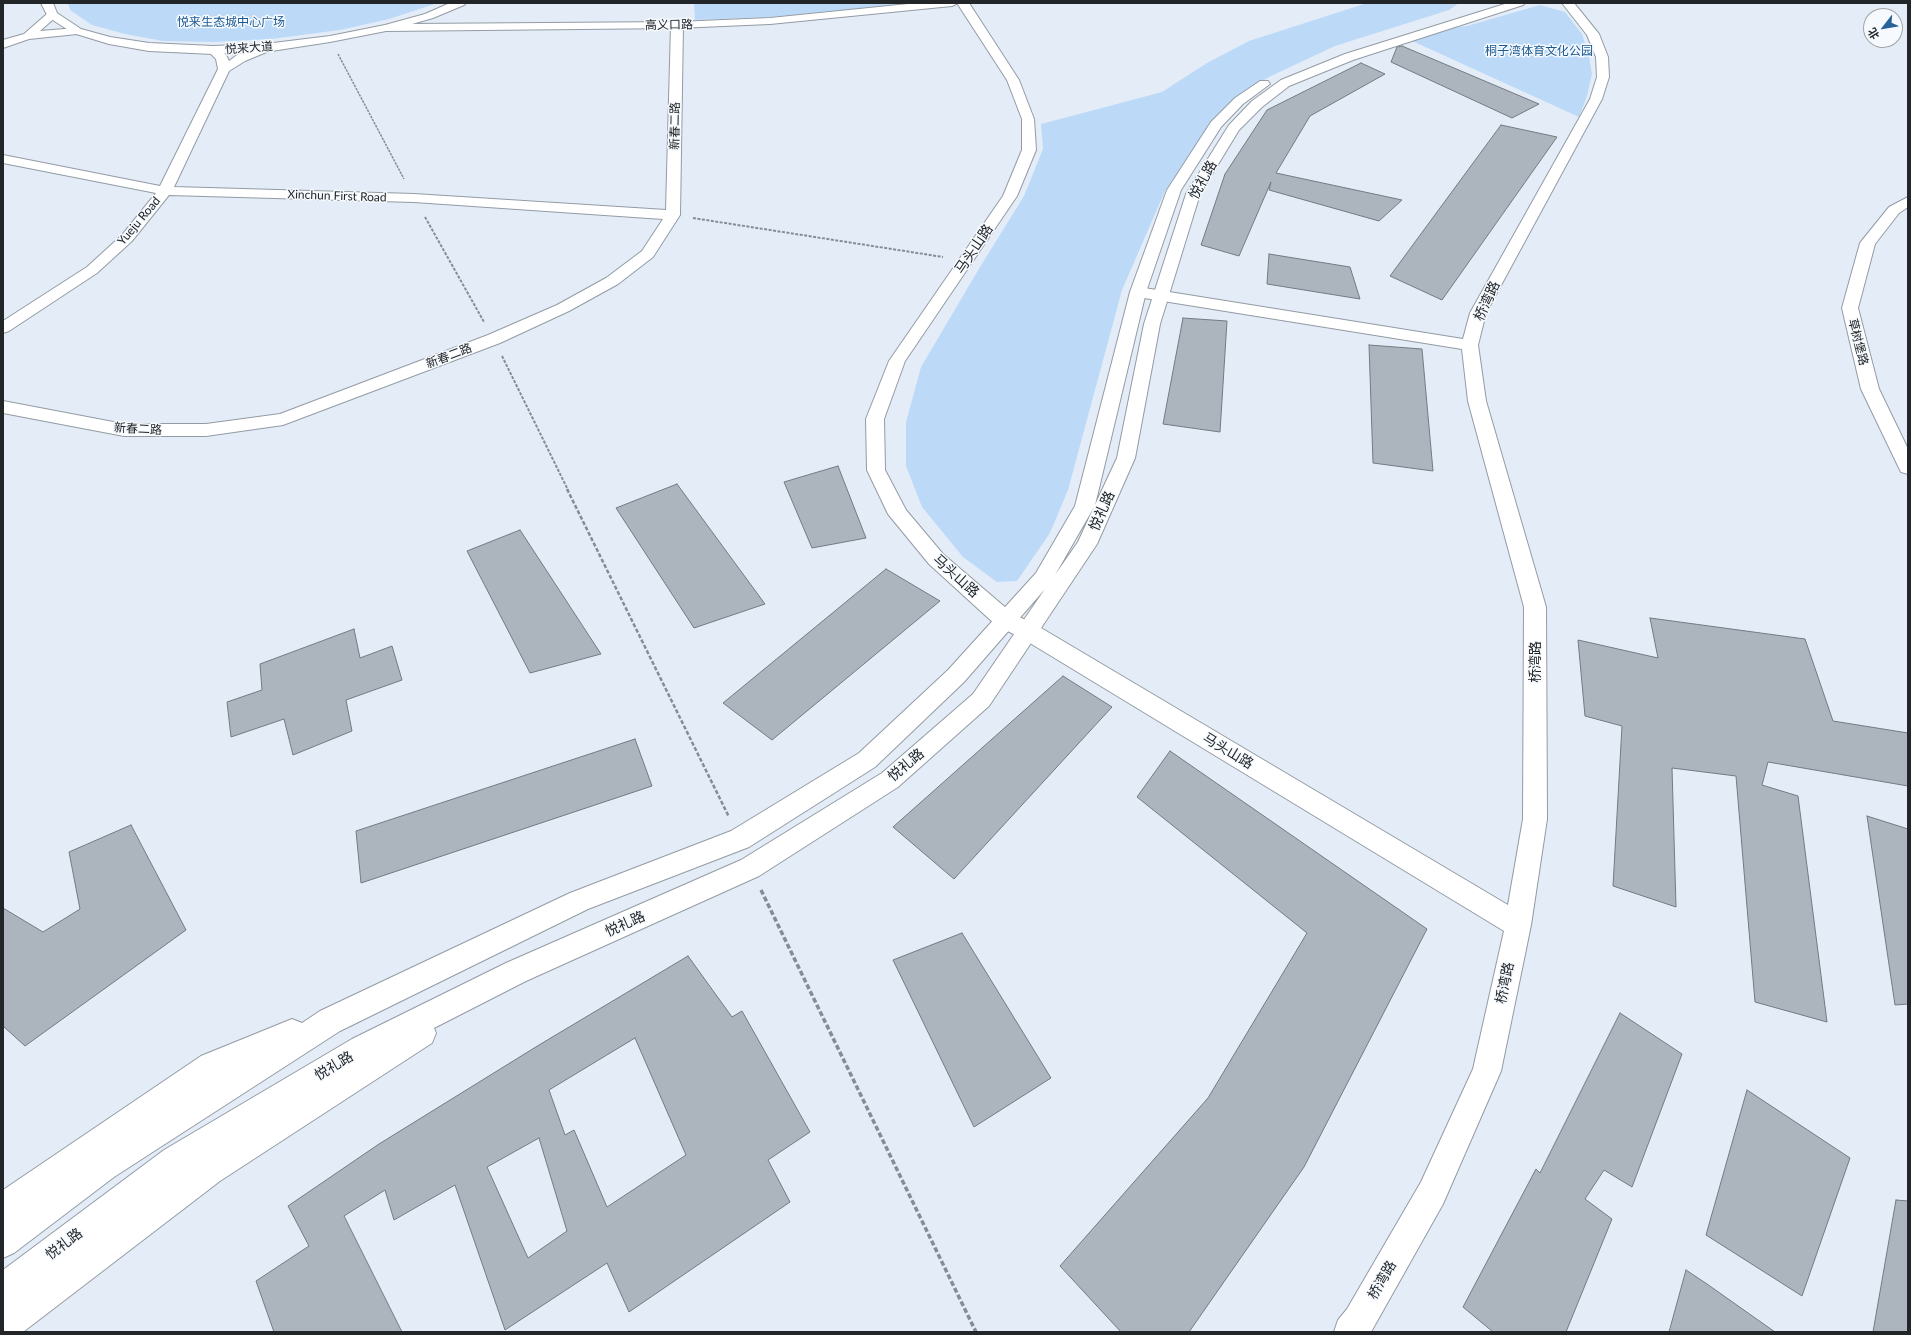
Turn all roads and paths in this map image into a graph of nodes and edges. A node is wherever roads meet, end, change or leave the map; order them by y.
1 (47, 3) edge
2 (460, 3) edge
3 (952, 3) edge
4 (963, 3) edge
5 (1482, 3) edge
6 (1519, 3) edge
7 (1568, 3) edge
8 (52, 15) junction
9 (677, 25) junction
10 (386, 28) junction
11 (77, 31) junction
12 (28, 36) junction
13 (330, 39) junction
14 (3, 44) edge
15 (265, 48) junction
16 (213, 50) junction
17 (224, 70) junction
18 (3, 160) edge
19 (164, 191) junction
20 (414, 198) junction
21 (1908, 201) edge
22 (673, 215) junction
23 (966, 260) junction
24 (1138, 292) junction
25 (1161, 295) junction
26 (3, 328) edge
27 (494, 339) junction
28 (1470, 345) junction
29 (3, 407) edge
30 (1908, 468) edge
31 (1006, 620) junction
32 (1028, 631) junction
33 (740, 839) junction
34 (750, 868) junction
35 (1518, 926) junction
36 (516, 972) junction
37 (367, 1003) junction
38 (3, 1208) edge
39 (3, 1242) edge
40 (3, 1290) edge
41 (3, 1327) edge
42 (976, 1332) edge
43 (1350, 1332) edge

1 - 8 street
2 - 10 street, 悦来大道
3 - 9 street, 高义口路
4 - 23 street, 马头山路
5 - 24 street, 悦礼路
6 - 25 street, 悦礼路
7 - 28 street, 桥湾路
8 - 11 street, 悦来大道
8 - 12 street
9 - 10 street, 高义口路
9 - 22 street, 新春二路
10 - 13 street, 悦来大道
11 - 12 street
11 - 16 street, 悦来大道
12 - 14 street
13 - 15 street, 悦来大道
13 - 20 path
15 - 16 street, 悦来大道
15 - 17 street
16 - 17 street
17 - 19 street, Yueju Road
18 - 19 street, Xinchun First Road
19 - 20 street, Xinchun First Road
19 - 26 street, Yueju Road
20 - 22 street, Xinchun First Road
20 - 27 path
21 - 30 street, 草树堡路
22 - 23 path
22 - 27 street, 新春二路
23 - 31 street, 马头山路
24 - 25 street
24 - 31 street, 悦礼路
25 - 28 street
25 - 32 street, 悦礼路
27 - 29 street, 新春二路
27 - 33 path
28 - 35 street, 桥湾路
31 - 32 street, 马头山路
31 - 33 street, 悦礼路
32 - 34 street, 悦礼路
32 - 35 street, 马头山路
33 - 37 street, 悦礼路
34 - 36 street, 悦礼路
34 - 42 path
35 - 43 street, 桥湾路
36 - 40 street, 悦礼路
36 - 41 street
37 - 38 street
37 - 39 street, 悦礼路

